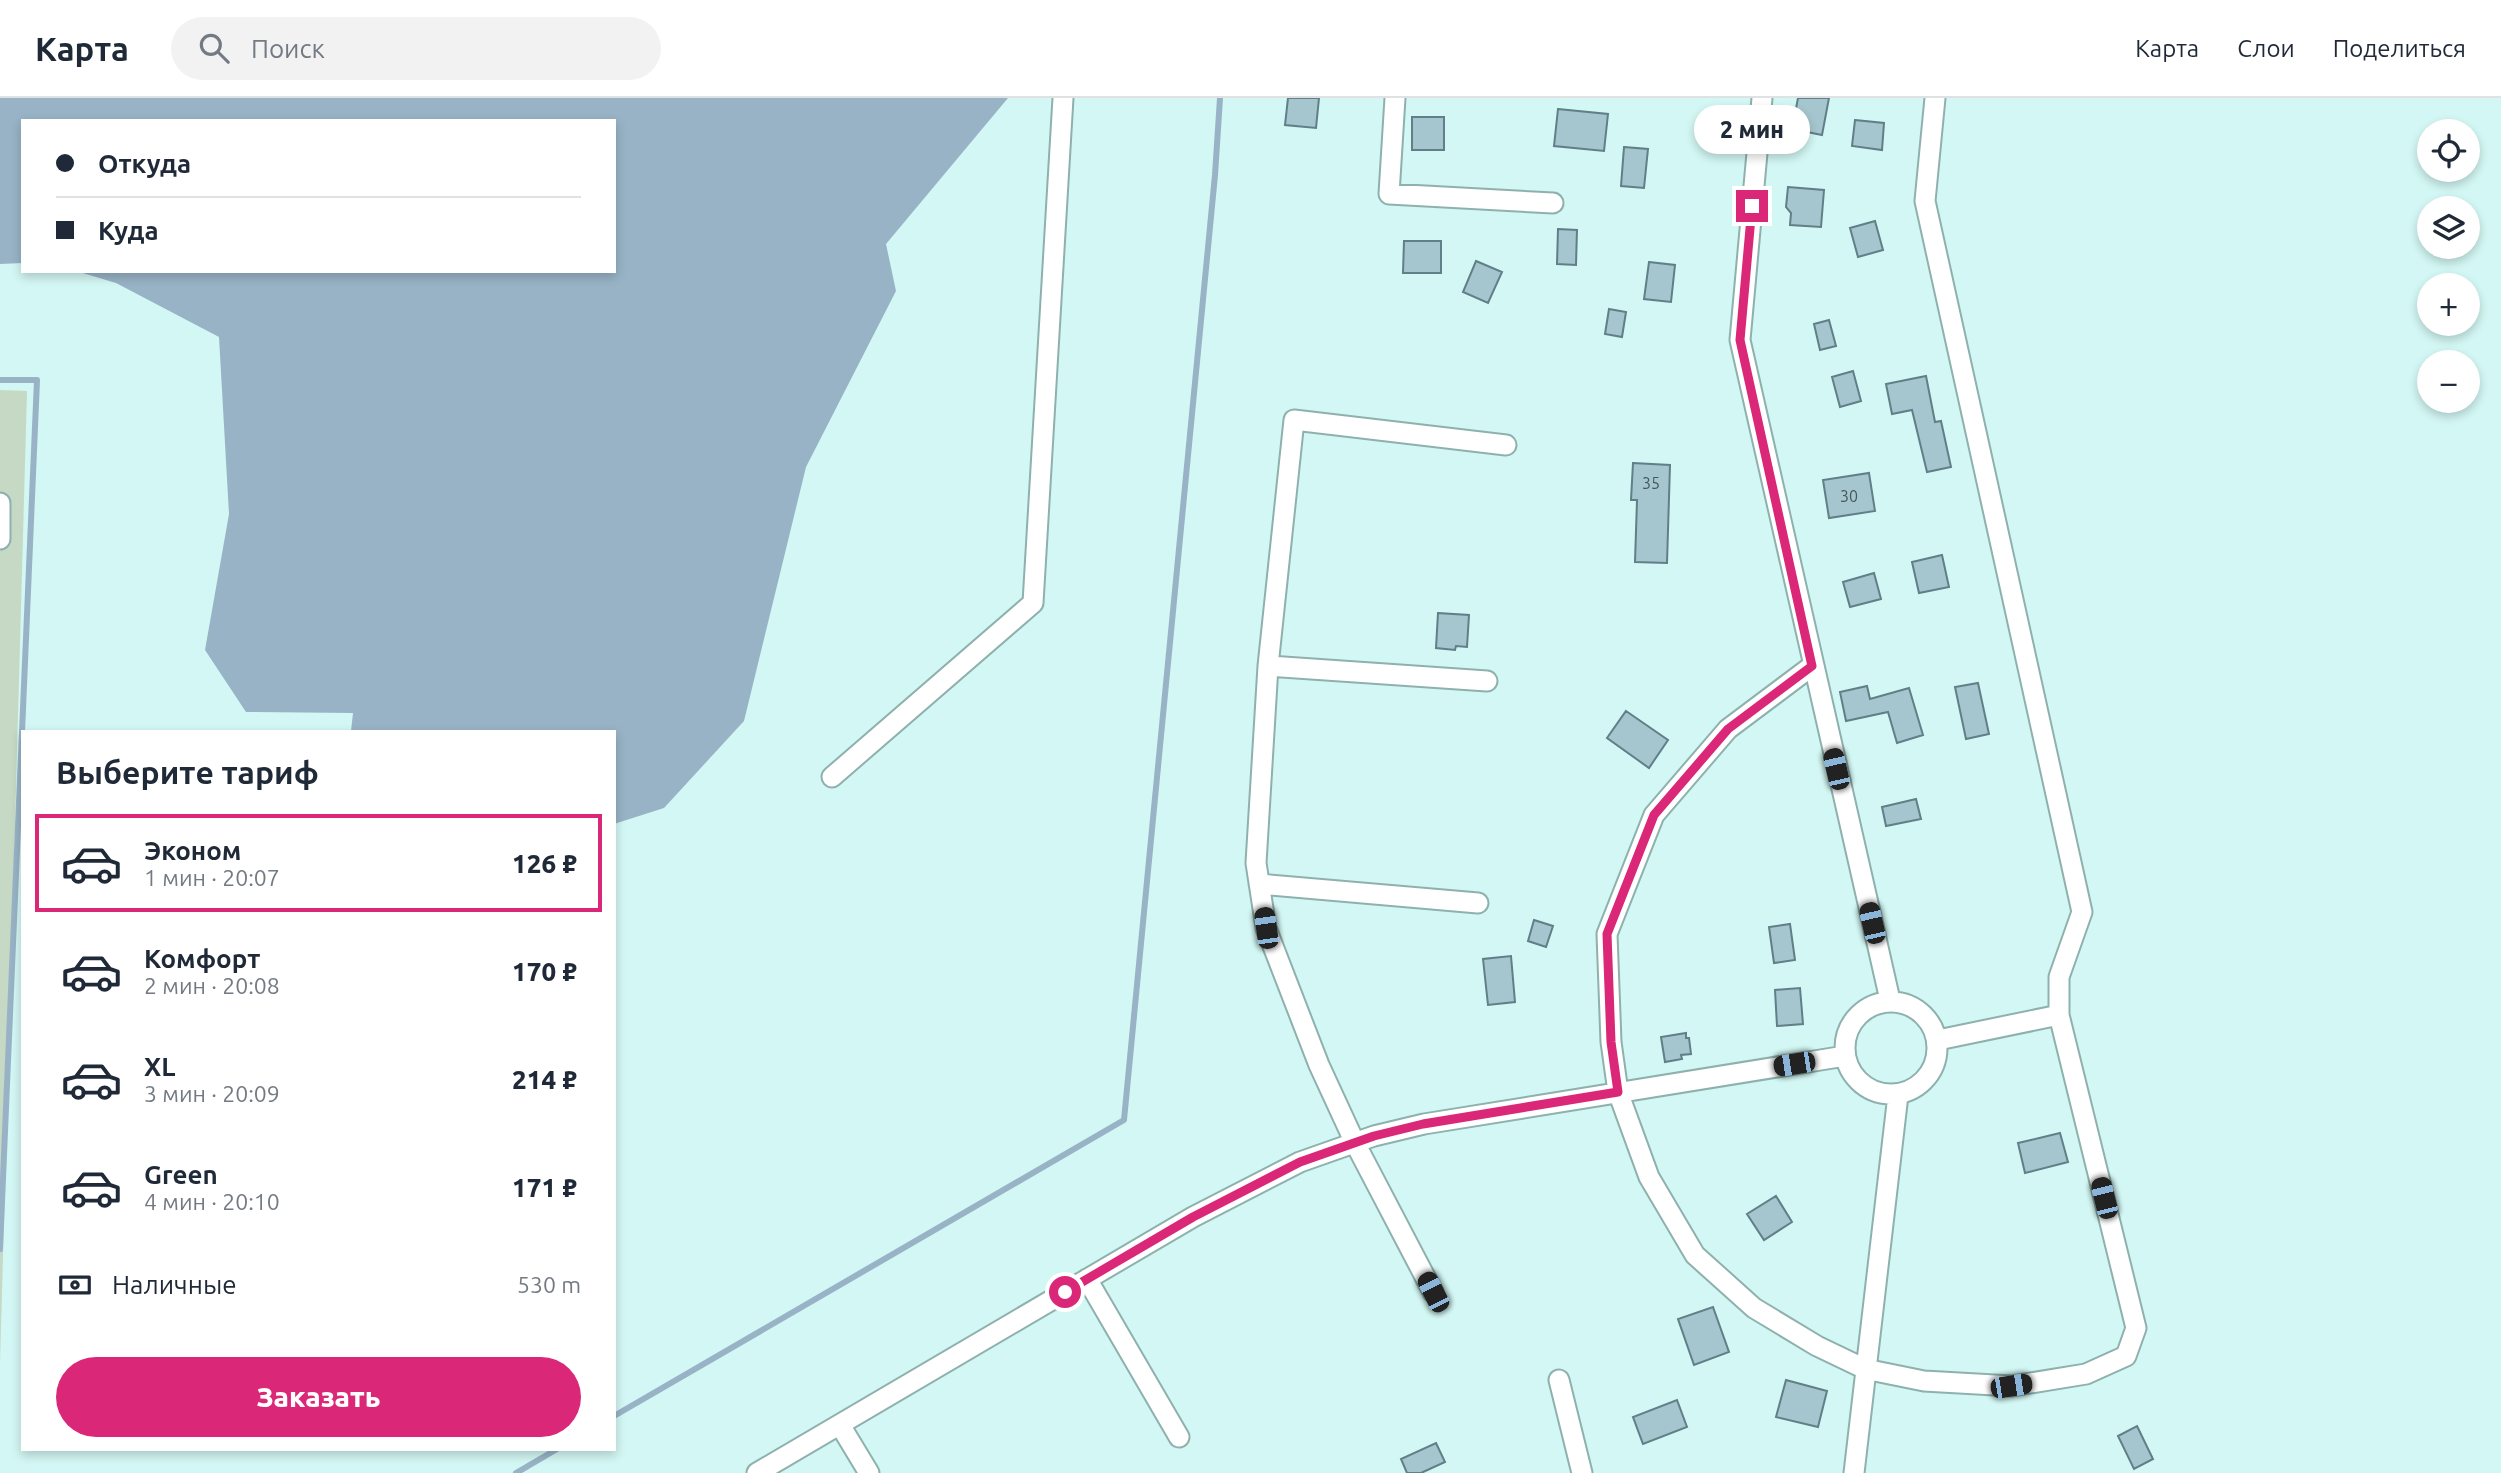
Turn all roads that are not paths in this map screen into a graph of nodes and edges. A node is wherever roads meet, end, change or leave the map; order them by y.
1 (1063, 98) edge
2 (1395, 98) edge
3 (1762, 98) edge
4 (1936, 98) edge
5 (1553, 203) dead end
6 (1506, 444) dead end
7 (0, 503) edge
8 (0, 539) edge
9 (1268, 666) junction
10 (1812, 666) junction
11 (1487, 681) dead end
12 (832, 777) dead end
13 (1259, 884) junction
14 (1478, 903) dead end
15 (1890, 1000) junction
16 (2059, 1014) junction
17 (1938, 1040) junction
18 (1845, 1056) junction
19 (1618, 1092) junction
20 (1898, 1095) junction
21 (1355, 1143) junction
22 (1087, 1279) junction
23 (1433, 1292) dead end
24 (1865, 1369) junction
25 (1559, 1380) dead end
26 (840, 1425) junction
27 (1179, 1437) dead end
28 (757, 1473) edge
29 (869, 1473) edge
30 (1582, 1473) edge
31 (1853, 1473) edge

1 - 12 street
2 - 5 street
3 - 10 street
4 - 16 street
6 - 9 street
7 - 8 street
9 - 11 street
9 - 13 street
10 - 15 street
10 - 19 street
13 - 14 street
13 - 21 street
15 - 17 street
15 - 18 street
16 - 17 street
16 - 24 street
17 - 20 street
18 - 19 street
18 - 20 street
19 - 21 street
19 - 24 street
20 - 24 street
21 - 22 street
21 - 23 street
22 - 26 street
22 - 27 street
24 - 31 street
25 - 30 street
26 - 28 street
26 - 29 street

